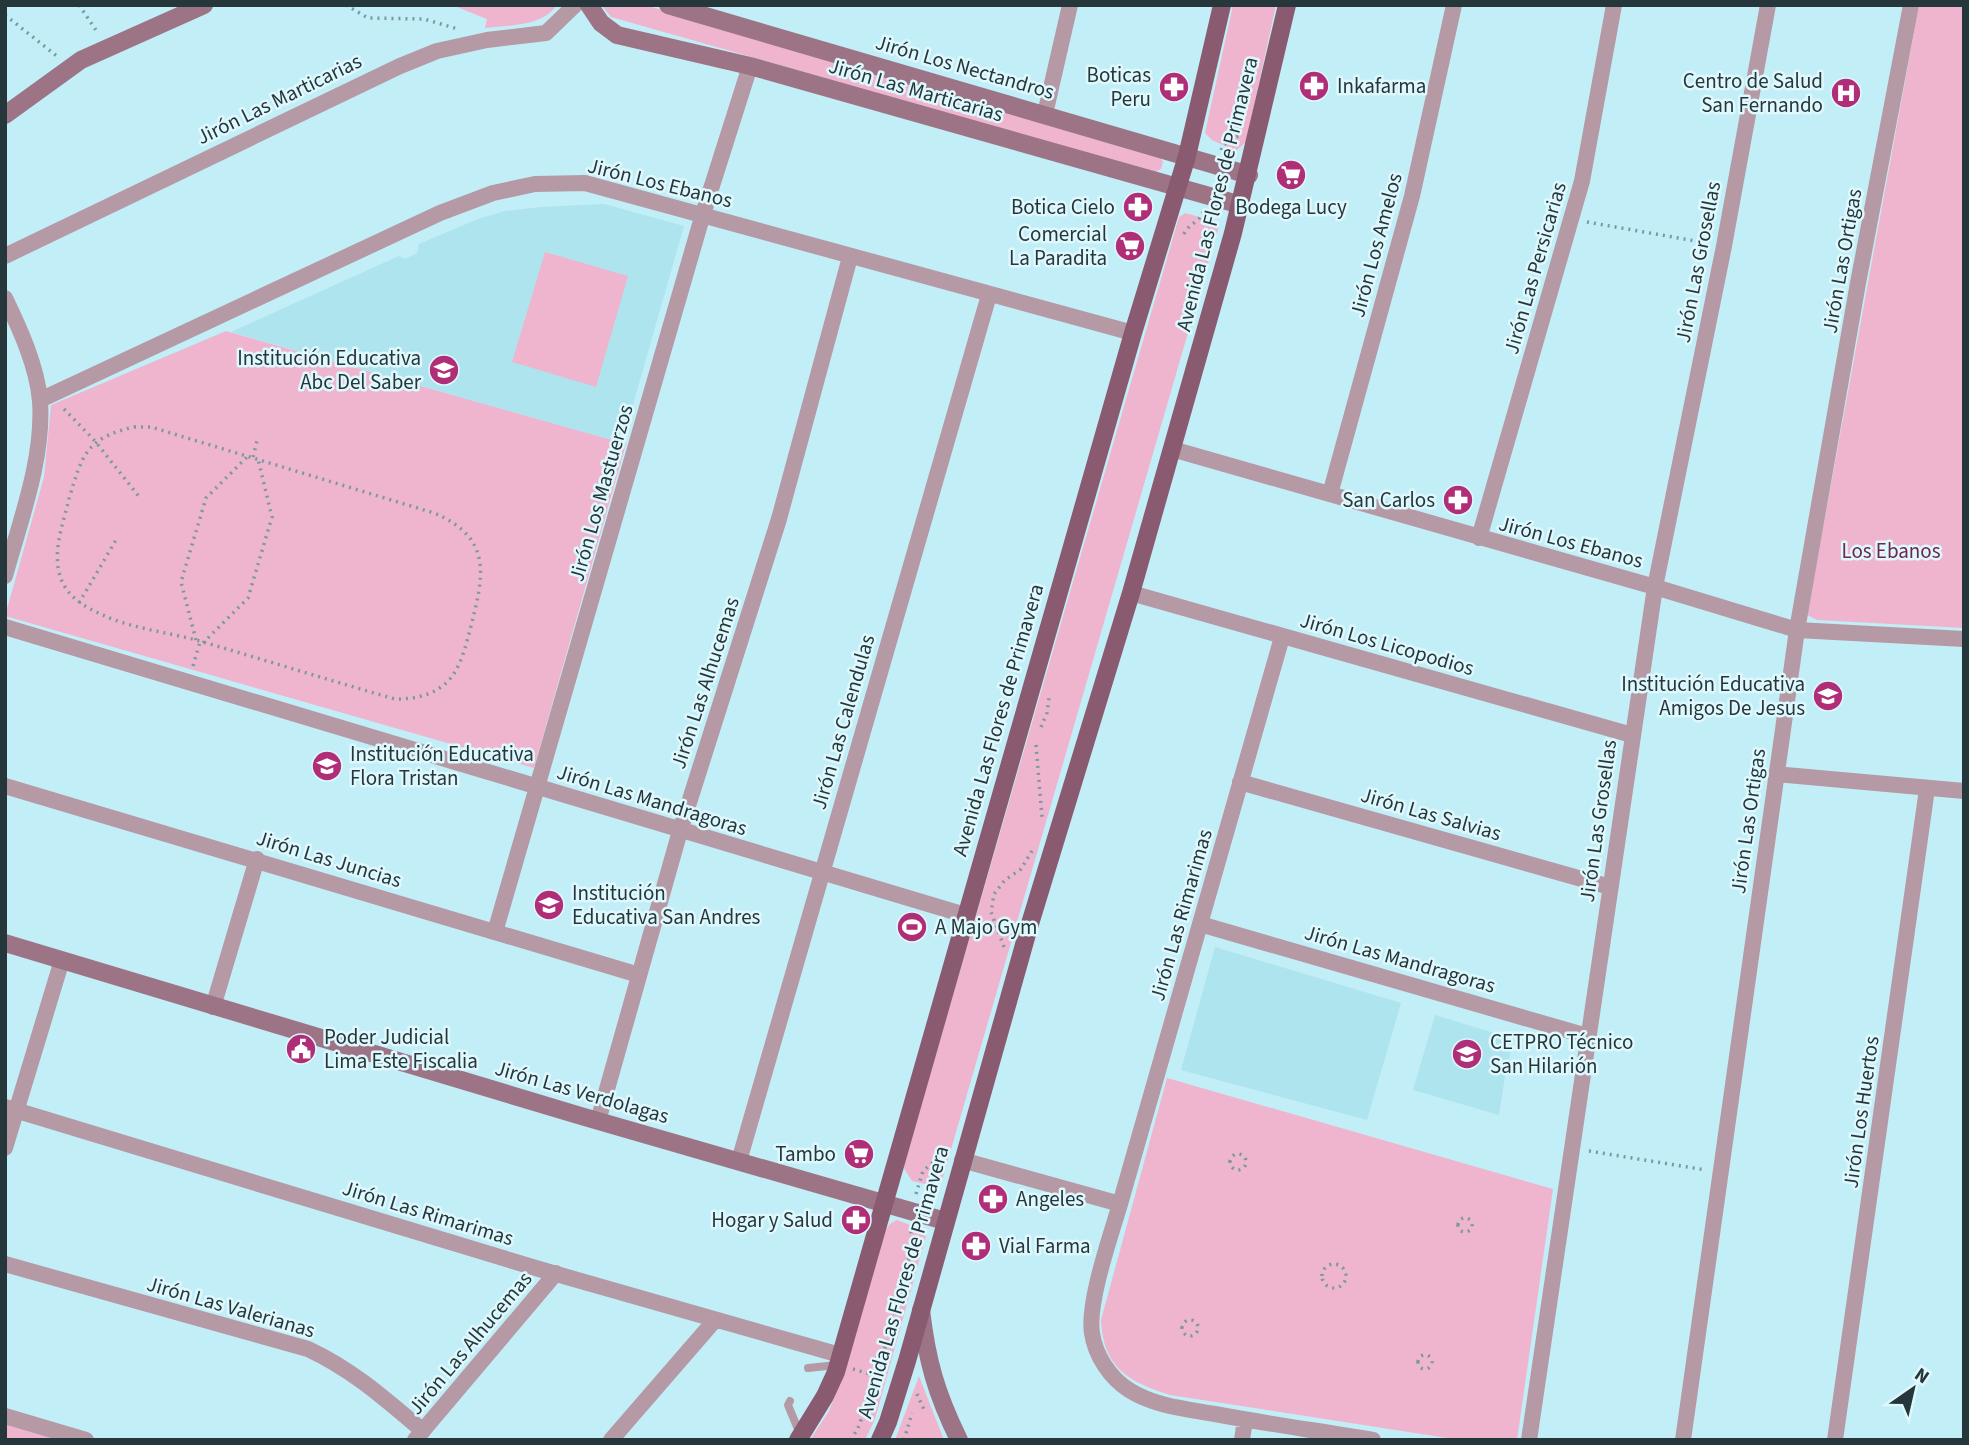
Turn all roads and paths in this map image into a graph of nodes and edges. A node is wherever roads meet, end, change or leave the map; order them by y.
1 (79, 5) edge
2 (204, 5) edge
3 (346, 5) edge
4 (575, 5) edge
5 (589, 5) edge
6 (668, 5) edge
7 (1070, 5) edge
8 (1222, 5) edge
9 (1287, 5) edge
10 (1454, 5) edge
11 (1614, 5) edge
12 (1768, 5) edge
13 (1911, 5) edge
14 (5, 15) edge
15 (463, 30) dead end
16 (107, 47) junction
17 (750, 66) junction
18 (71, 67) junction
19 (1045, 114) junction
20 (5, 115) edge
21 (1187, 156) junction
22 (1249, 175) junction
23 (1177, 189) junction
24 (1241, 205) junction
25 (702, 214) junction
26 (1201, 218) dead end
27 (1571, 219) junction
28 (1181, 243) dead end
29 (1724, 246) junction
30 (5, 256) edge
31 (850, 257) junction
32 (989, 295) junction
33 (5, 298) edge
34 (1133, 333) junction
35 (40, 400) junction
36 (64, 409) dead end
37 (258, 437) dead end
38 (95, 441) junction
39 (1172, 449) junction
40 (253, 457) junction
41 (1329, 494) junction
42 (140, 498) dead end
43 (1479, 538) junction
44 (116, 540) dead end
45 (5, 576) edge
46 (1655, 587) junction
47 (1131, 593) junction
48 (79, 603) junction
49 (5, 627) edge
50 (1797, 630) junction
51 (1282, 637) junction
52 (1964, 639) edge
53 (200, 642) junction
54 (192, 668) dead end
55 (1050, 691) dead end
56 (1632, 735) junction
57 (1776, 774) junction
58 (1240, 782) junction
59 (5, 786) edge
60 (537, 787) junction
61 (1927, 789) junction
62 (1964, 791) edge
63 (1040, 824) dead end
64 (680, 831) junction
65 (1035, 846) dead end
66 (257, 859) junction
67 (822, 873) junction
68 (1610, 887) junction
69 (965, 915) junction
70 (1200, 923) junction
71 (495, 932) junction
72 (5, 943) edge
73 (1004, 950) dead end
74 (62, 960) junction
75 (639, 975) junction
76 (213, 1007) junction
77 (1587, 1036) junction
78 (11, 1108) edge
79 (598, 1121) junction
80 (948, 1139) dead end
81 (1572, 1148) junction
82 (5, 1149) edge
83 (962, 1160) junction
84 (739, 1161) junction
85 (1232, 1167) joint
86 (1721, 1173) junction
87 (919, 1183) dead end
88 (883, 1203) junction
89 (1120, 1204) junction
90 (945, 1221) junction
91 (908, 1224) dead end
92 (1458, 1227) joint
93 (5, 1264) edge
94 (556, 1273) junction
95 (1331, 1287) joint
96 (921, 1309) junction
97 (715, 1320) junction
98 (1183, 1331) joint
99 (834, 1356) junction
100 (877, 1376) junction
101 (901, 1382) junction
102 (790, 1401) dead end
103 (5, 1416) edge
104 (1245, 1420) junction
105 (419, 1435) edge
106 (799, 1438) edge
107 (86, 1440) edge
108 (611, 1440) edge
109 (851, 1440) edge
110 (880, 1440) edge
111 (958, 1440) edge
112 (1242, 1440) edge
113 (1373, 1440) edge
114 (1529, 1440) edge
115 (1683, 1440) edge
116 (1835, 1440) edge

1 - 16 path
2 - 16 street
3 - 15 path
4 - 30 street, Jirón Las Marticarias
5 - 17 street, Jirón Las Marticarias
6 - 19 street, Jirón Los Nectandros
7 - 19 street
8 - 21 main road, Avenida Las Flores de Primavera
9 - 22 main road, Avenida Las Flores de Primavera
10 - 41 street, Jirón Los Amelos
11 - 27 street, Jirón Las Persicarias
12 - 29 street, Jirón Las Grosellas
13 - 50 street, Jirón Las Ortigas
14 - 18 path
16 - 18 street
17 - 23 street, Jirón Las Marticarias
17 - 25 street, Jirón Los Mastuerzos
18 - 20 street
19 - 21 street, Jirón Los Nectandros
21 - 22 street, Jirón Los Nectandros
21 - 23 main road, Avenida Las Flores de Primavera
22 - 24 main road, Avenida Las Flores de Primavera
23 - 24 street, Jirón Las Marticarias
23 - 34 main road, Avenida Las Flores de Primavera
24 - 39 main road, Avenida Las Flores de Primavera
25 - 31 street, Jirón Los Ebanos
25 - 35 street, Jirón Los Ebanos
25 - 60 street, Jirón Los Mastuerzos
26 - 28 path
27 - 29 path
27 - 43 street, Jirón Las Persicarias
29 - 46 street, Jirón Las Grosellas
31 - 32 street, Jirón Los Ebanos
31 - 64 street, Jirón Las Alhucemas
32 - 34 street, Jirón Los Ebanos
32 - 67 street, Jirón Las Calendulas
33 - 35 street
34 - 69 main road, Avenida Las Flores de Primavera
35 - 45 street
36 - 38 path
37 - 40 path
38 - 40 path
38 - 42 path
38 - 48 path
39 - 41 street, Jirón Los Ebanos
39 - 47 main road, Avenida Las Flores de Primavera
40 - 53 path
40 - 53 path
40 - 53 path
41 - 43 street, Jirón Los Ebanos
43 - 46 street, Jirón Los Ebanos
44 - 48 path
46 - 50 street, Jirón Los Ebanos
46 - 56 street, Jirón Las Grosellas
47 - 51 street, Jirón Los Licopodios
47 - 83 main road, Avenida Las Flores de Primavera
48 - 53 path
49 - 60 street, Jirón Las Mandragoras
50 - 52 street, Jirón Los Ebanos
50 - 57 street, Jirón Las Ortigas
51 - 56 street, Jirón Los Licopodios
51 - 58 street, Jirón Las Rimarimas
53 - 54 path
55 - 63 path
56 - 68 street, Jirón Las Grosellas
57 - 61 street
57 - 86 street, Jirón Las Ortigas
58 - 68 street, Jirón Las Salvias
58 - 70 street, Jirón Las Rimarimas
59 - 66 street, Jirón Las Juncias
60 - 64 street, Jirón Las Mandragoras
60 - 71 street, Jirón Los Mastuerzos
61 - 62 street
61 - 116 street, Jirón Los Huertos
64 - 67 street, Jirón Las Mandragoras
64 - 75 street, Jirón Las Alhucemas
65 - 73 path
66 - 71 street, Jirón Las Juncias
66 - 76 street
67 - 69 street, Jirón Las Mandragoras
67 - 84 street, Jirón Las Calendulas
68 - 77 street, Jirón Las Grosellas
69 - 88 main road, Avenida Las Flores de Primavera
70 - 77 street, Jirón Las Mandragoras
70 - 89 street, Jirón Las Rimarimas
71 - 75 street, Jirón Las Juncias
72 - 74 street, Jirón Las Verdolagas
74 - 76 street, Jirón Las Verdolagas
74 - 78 street
75 - 79 street, Jirón Las Alhucemas
76 - 79 street, Jirón Las Verdolagas
77 - 81 street, Jirón Las Grosellas
78 - 82 street
78 - 94 street, Jirón Las Rimarimas
79 - 84 street, Jirón Las Verdolagas
80 - 87 path
81 - 86 path
81 - 114 street, Jirón Las Grosellas
83 - 89 street
83 - 90 main road, Avenida Las Flores de Primavera
84 - 88 street, Jirón Las Verdolagas
85 - 85 path
86 - 115 street, Jirón Las Ortigas
88 - 90 street, Jirón Las Verdolagas
88 - 99 main road, Avenida Las Flores de Primavera
89 - 104 street, Jirón Las Rimarimas
90 - 96 main road, Avenida Las Flores de Primavera
91 - 100 path
92 - 92 path
93 - 105 street, Jirón Las Valerianas
94 - 97 street, Jirón Las Rimarimas
94 - 105 street, Jirón Las Alhucemas
95 - 95 path
96 - 101 main road, Avenida Las Flores de Primavera
96 - 111 street
97 - 99 street, Jirón Las Rimarimas
97 - 108 street
98 - 98 path
99 - 99 lane
99 - 100 path
99 - 106 main road, Avenida Las Flores de Primavera
100 - 101 path
100 - 109 path
101 - 110 main road, Avenida Las Flores de Primavera
102 - 106 lane
103 - 107 street
104 - 112 street
104 - 113 street, Jirón Las Rimarimas

